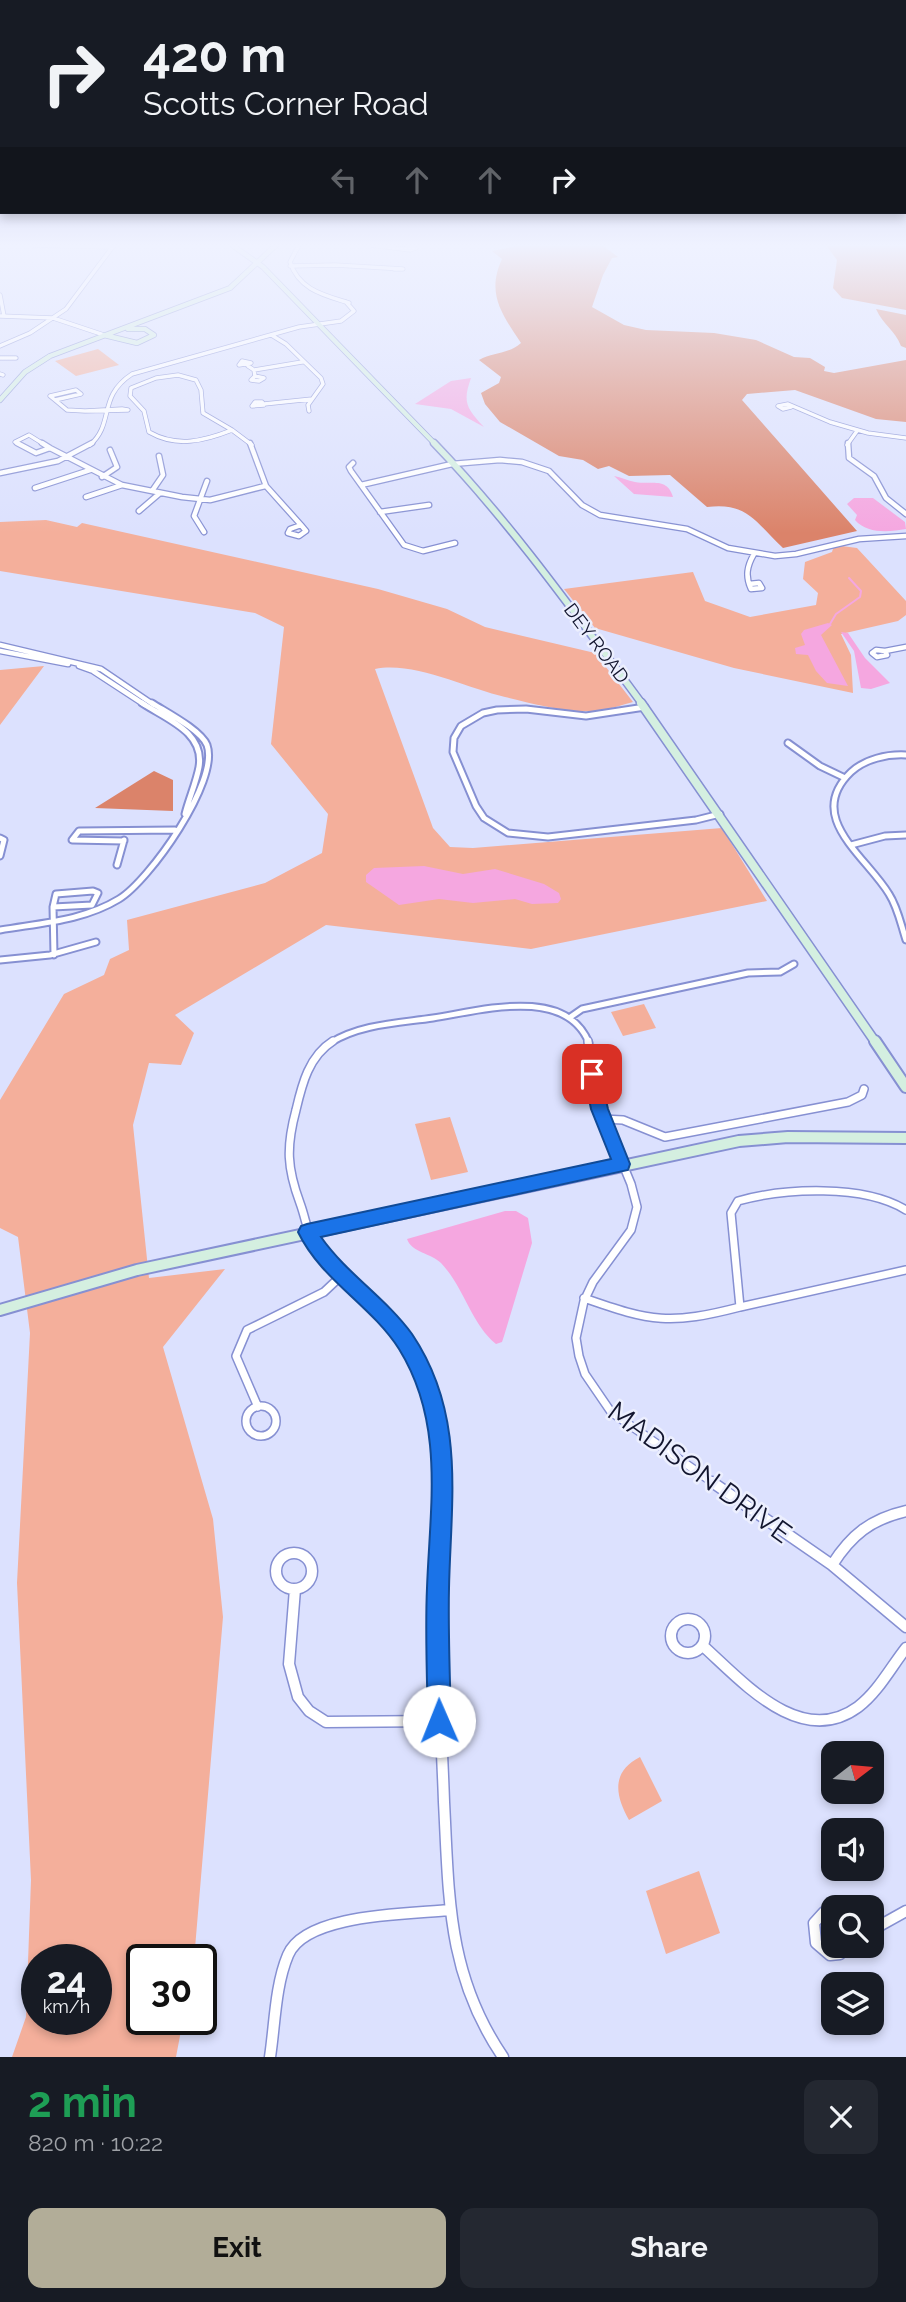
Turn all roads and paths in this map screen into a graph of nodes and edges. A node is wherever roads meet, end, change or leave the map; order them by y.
1 (88, 341) edge
2 (253, 341) edge
3 (281, 341) edge
4 (335, 341) edge
5 (0, 358) edge
6 (16, 358) dead end
7 (302, 362) junction
8 (248, 366) dead end
9 (254, 370) junction
10 (255, 376) dead end
11 (8, 393) junction
12 (312, 399) junction
13 (0, 400) edge
14 (55, 400) junction
15 (264, 404) dead end
16 (791, 407) dead end
17 (0, 408) edge
18 (142, 408) junction
19 (105, 411) junction
20 (309, 411) dead end
21 (232, 430) junction
22 (857, 431) junction
23 (906, 438) edge
24 (50, 448) junction
25 (110, 450) dead end
26 (159, 456) dead end
27 (68, 457) junction
28 (353, 463) dead end
29 (455, 465) junction
30 (90, 470) junction
31 (0, 473) edge
32 (102, 477) junction
33 (207, 481) dead end
34 (122, 485) junction
35 (361, 485) junction
36 (265, 486) junction
37 (35, 488) dead end
38 (152, 491) junction
39 (160, 493) junction
40 (86, 497) dead end
41 (200, 500) junction
42 (429, 506) dead end
43 (139, 511) dead end
44 (380, 512) junction
45 (906, 514) edge
46 (300, 525) dead end
47 (204, 532) dead end
48 (906, 536) edge
49 (455, 543) dead end
50 (754, 554) junction
51 (749, 584) dead end
52 (0, 645) edge
53 (906, 647) edge
54 (0, 651) edge
55 (885, 651) dead end
56 (645, 706) junction
57 (788, 743) dead end
58 (906, 755) edge
59 (843, 777) junction
60 (721, 814) junction
61 (185, 816) junction
62 (174, 830) junction
63 (126, 831) junction
64 (906, 835) edge
65 (0, 838) edge
66 (124, 841) junction
67 (851, 845) junction
68 (0, 856) edge
69 (117, 865) dead end
70 (52, 907) junction
71 (50, 922) junction
72 (0, 930) edge
73 (906, 940) edge
74 (96, 942) dead end
75 (54, 955) junction
76 (0, 960) edge
77 (794, 964) dead end
78 (569, 1018) junction
79 (906, 1087) edge
80 (864, 1089) dead end
81 (603, 1119) junction
82 (906, 1138) edge
83 (622, 1164) junction
84 (906, 1210) edge
85 (307, 1232) junction
86 (906, 1270) edge
87 (341, 1276) junction
88 (584, 1298) junction
89 (740, 1307) junction
90 (0, 1310) edge
91 (258, 1406) dead end
92 (906, 1511) edge
93 (832, 1565) junction
94 (295, 1589) junction
95 (906, 1627) edge
96 (703, 1646) dead end
97 (906, 1648) edge
98 (439, 1721) junction
99 (450, 1910) junction
100 (906, 1911) edge
101 (821, 1915) edge
102 (884, 1923) edge
103 (821, 1947) edge
104 (270, 2057) edge
105 (503, 2057) edge

1 - 11 main road
2 - 19 street
3 - 7 street
4 - 29 main road, DEY ROAD
5 - 6 street
7 - 9 street
7 - 12 street
8 - 9 street
9 - 10 street
11 - 13 main road
11 - 17 main road
12 - 15 street
12 - 20 street
14 - 14 street
14 - 19 street
16 - 22 street
18 - 19 street
18 - 21 street
18 - 21 street
19 - 27 street
21 - 36 street
22 - 23 street
22 - 45 street
24 - 24 street
24 - 27 street
25 - 32 street
26 - 38 street
27 - 30 street
27 - 31 street
28 - 35 street
29 - 35 street
29 - 50 street
29 - 56 main road, DEY ROAD
30 - 32 street
30 - 37 street
32 - 34 street
33 - 41 street
34 - 38 street
34 - 40 street
35 - 44 street
36 - 41 street
36 - 46 street
38 - 39 street
39 - 41 street
39 - 43 street
41 - 47 street
42 - 44 street
44 - 49 street
48 - 50 street
50 - 51 street
52 - 61 street
53 - 55 street
54 - 61 street
56 - 60 main road, DEY ROAD
56 - 60 street
57 - 59 street
58 - 59 street
59 - 67 street
60 - 79 main road, DEY ROAD
61 - 62 street
62 - 63 street
62 - 71 street
63 - 66 street
63 - 66 street
64 - 67 street
65 - 68 street
66 - 69 street
67 - 73 street
70 - 70 street
70 - 71 street
71 - 72 street
71 - 75 street
74 - 75 street
75 - 76 street
77 - 78 street
78 - 81 street, MADISON DRIVE
78 - 85 street
80 - 81 street
81 - 83 street, MADISON DRIVE
82 - 83 main road
83 - 85 main road
83 - 88 street, MADISON DRIVE
84 - 89 street
85 - 87 street
85 - 90 main road
86 - 89 street
87 - 91 street
87 - 98 street
88 - 89 street
88 - 93 street, MADISON DRIVE
92 - 93 street
93 - 95 street, MADISON DRIVE
94 - 94 street
94 - 98 street
96 - 97 street
98 - 99 street
99 - 104 street
99 - 105 street
100 - 102 street
101 - 103 street

